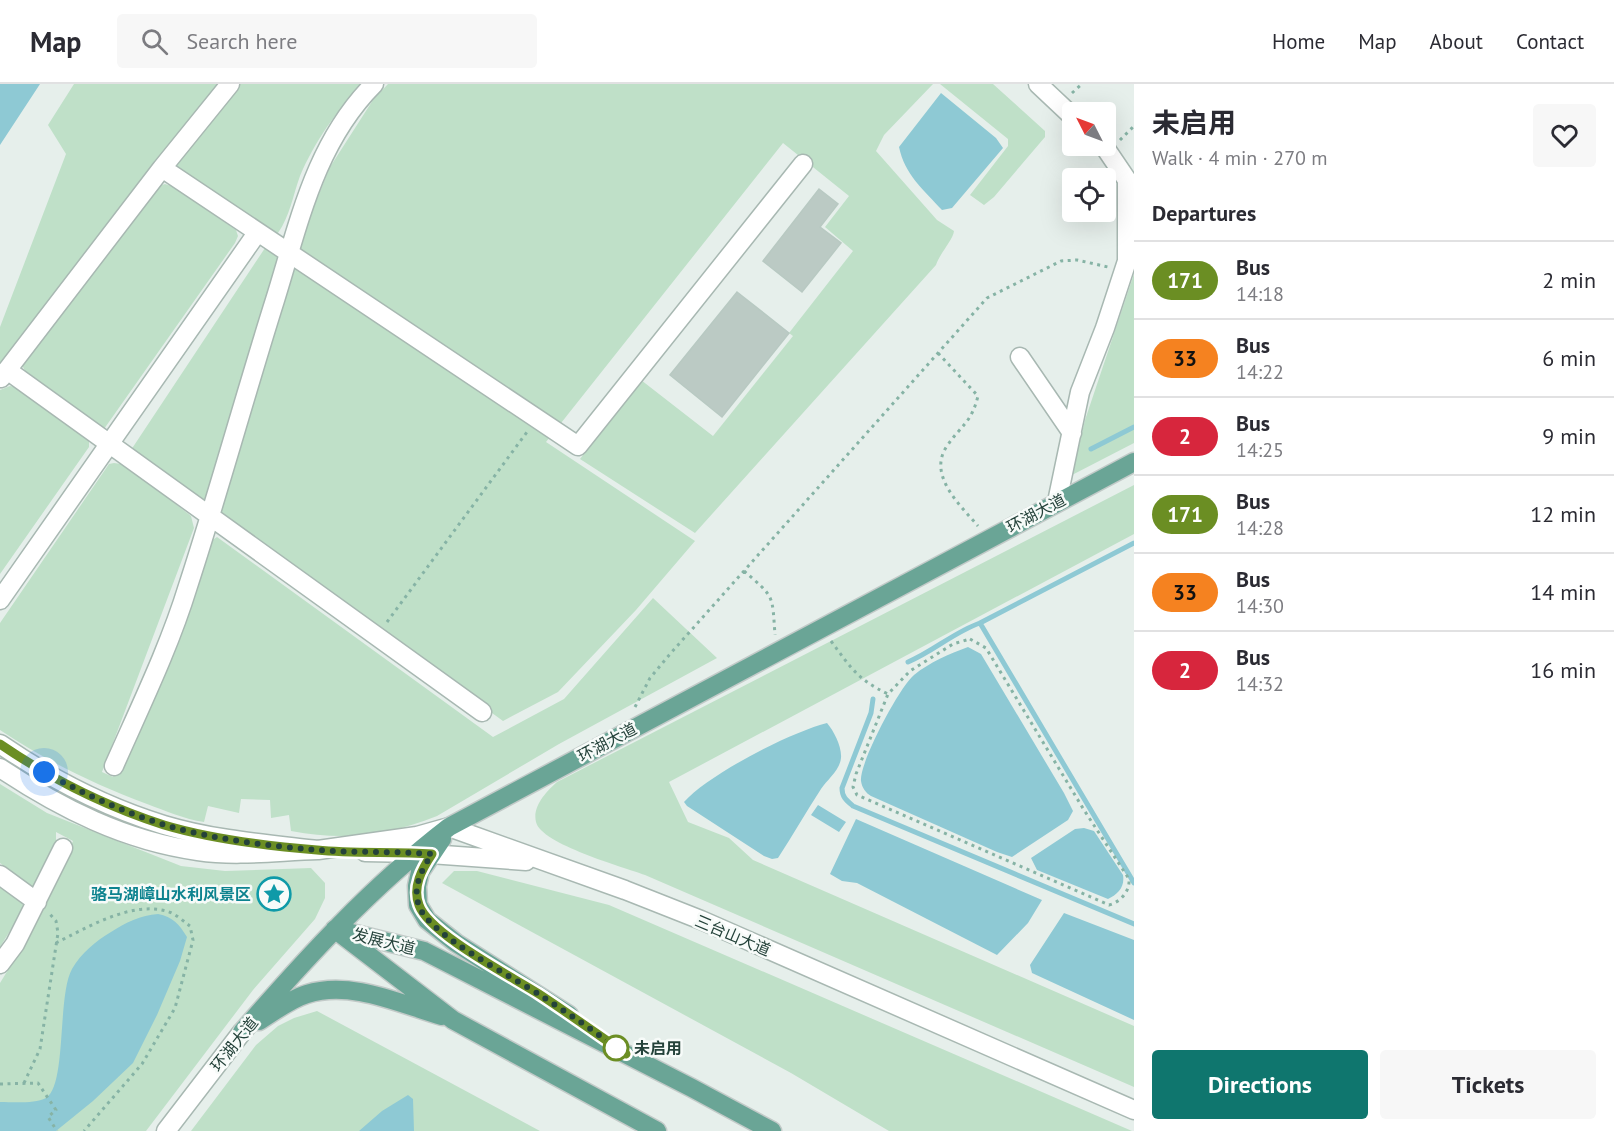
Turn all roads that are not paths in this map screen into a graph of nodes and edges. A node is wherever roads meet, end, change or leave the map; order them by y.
1 (230, 84) edge
2 (374, 84) edge
3 (1038, 84) edge
4 (1062, 107) edge
5 (1111, 156) edge
6 (803, 164) dead end
7 (162, 168) junction
8 (257, 233) junction
9 (289, 254) junction
10 (1020, 357) dead end
11 (4, 375) edge
12 (1072, 433) junction
13 (110, 444) junction
14 (1134, 462) edge
15 (1057, 502) junction
16 (209, 516) junction
17 (0, 600) edge
18 (482, 712) dead end
19 (0, 744) edge
20 (114, 766) dead end
21 (0, 768) edge
22 (44, 772) junction
23 (33, 789) junction
24 (80, 791) junction
25 (71, 810) junction
26 (449, 827) junction
27 (63, 849) dead end
28 (318, 850) junction
29 (424, 854) junction
30 (545, 862) junction
31 (0, 875) edge
32 (37, 902) junction
33 (335, 929) junction
34 (0, 964) edge
35 (453, 1020) junction
36 (242, 1032) junction
37 (626, 1054) junction
38 (1134, 1110) edge
39 (166, 1131) edge
40 (657, 1131) edge
41 (772, 1131) edge

1 - 7 street
2 - 9 street
3 - 4 street
5 - 12 street
6 - 9 street
7 - 8 street
7 - 11 street
8 - 9 street
8 - 13 street
9 - 16 street
10 - 12 street
11 - 13 street
12 - 15 street
13 - 16 street
13 - 17 street
14 - 15 main road, 环湖大道
15 - 26 main road, 环湖大道
16 - 18 street
16 - 20 street
19 - 22 street
21 - 23 street
22 - 23 street
22 - 24 street
23 - 25 street
24 - 25 street
24 - 28 street
25 - 28 street
26 - 28 street
26 - 29 main road
26 - 30 street, 三台山大道
27 - 32 street
28 - 29 street
29 - 30 street
29 - 33 main road, 环湖大道
29 - 37 main road
30 - 38 street, 三台山大道
31 - 32 street
32 - 34 street
33 - 35 main road, 发展大道
33 - 36 main road, 环湖大道
33 - 37 main road, 发展大道
35 - 36 main road
35 - 40 main road, 发展大道
36 - 39 street, 环湖大道
37 - 41 main road, 发展大道

